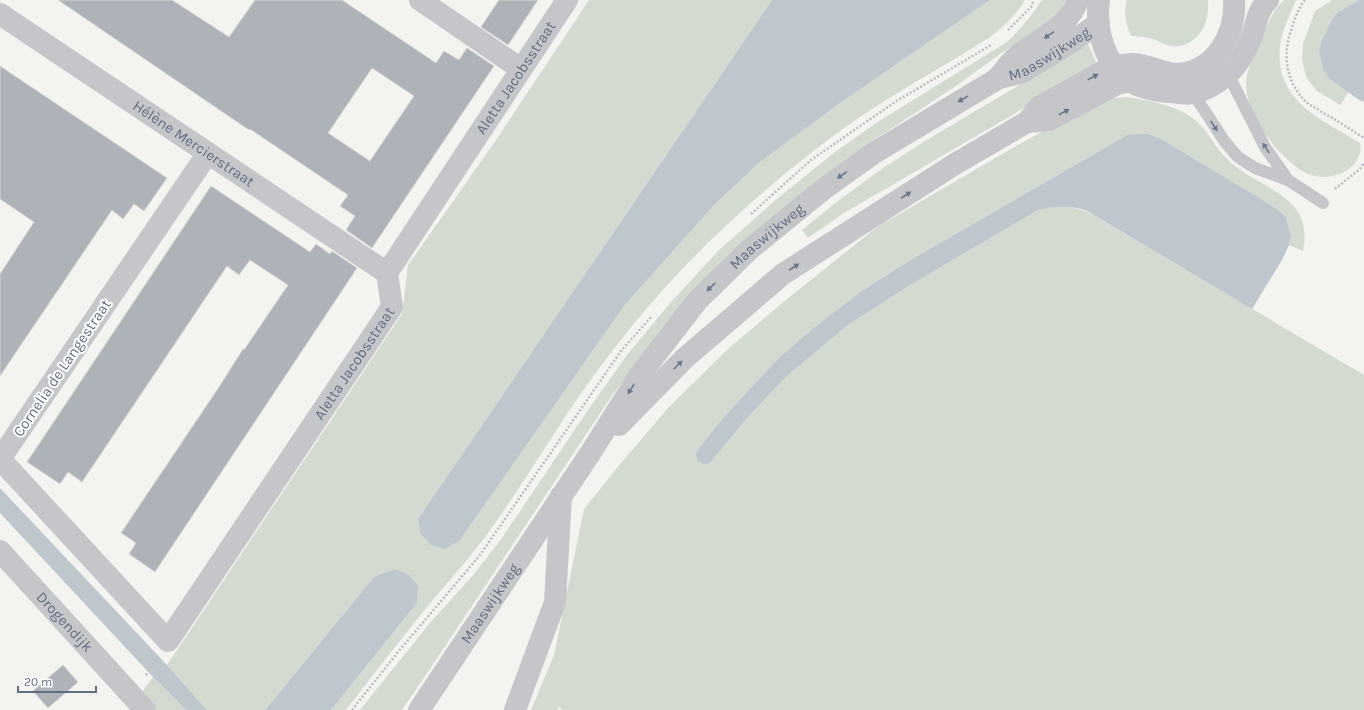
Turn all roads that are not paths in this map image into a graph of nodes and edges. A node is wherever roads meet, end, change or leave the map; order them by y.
1 (420, 0) edge
2 (567, 0) edge
3 (1099, 0) edge
4 (1236, 1) edge
5 (1077, 4) edge
6 (1263, 8) edge
7 (1, 16) edge
8 (1099, 23) junction
9 (1221, 50) junction
10 (521, 69) junction
11 (1122, 74) junction
12 (1228, 74) junction
13 (997, 79) junction
14 (1193, 93) junction
15 (208, 153) junction
16 (1288, 180) junction
17 (1323, 203) road end
18 (387, 273) junction
19 (591, 452) junction
20 (561, 496) junction
21 (0, 551) edge
22 (168, 641) joint
23 (145, 710) edge
24 (418, 710) edge
25 (515, 710) edge

1 - 10 street
2 - 10 street, Aletta Jacobsstraat
3 - 8 street
4 - 9 street, Maaswijkweg
5 -> 13 street, Maaswijkweg
6 - 12 street
7 - 15 street, Hélène Mercierstraat
8 - 11 street
8 - 13 street, Maaswijkweg
9 - 11 street, Maaswijkweg
9 - 12 street
10 - 18 street, Aletta Jacobsstraat
11 - 14 street
19 -> 11 street, Maaswijkweg
12 - 14 street
16 -> 12 lane
13 -> 19 street, Maaswijkweg
14 -> 16 lane
15 - 18 street, Hélène Mercierstraat
15 - 22 street, Cornelia de Langestraat
16 - 17 lane
18 - 22 street, Aletta Jacobsstraat
19 - 20 street, Maaswijkweg
20 - 24 street, Maaswijkweg
20 - 25 street
21 - 23 street, Drogendijk

